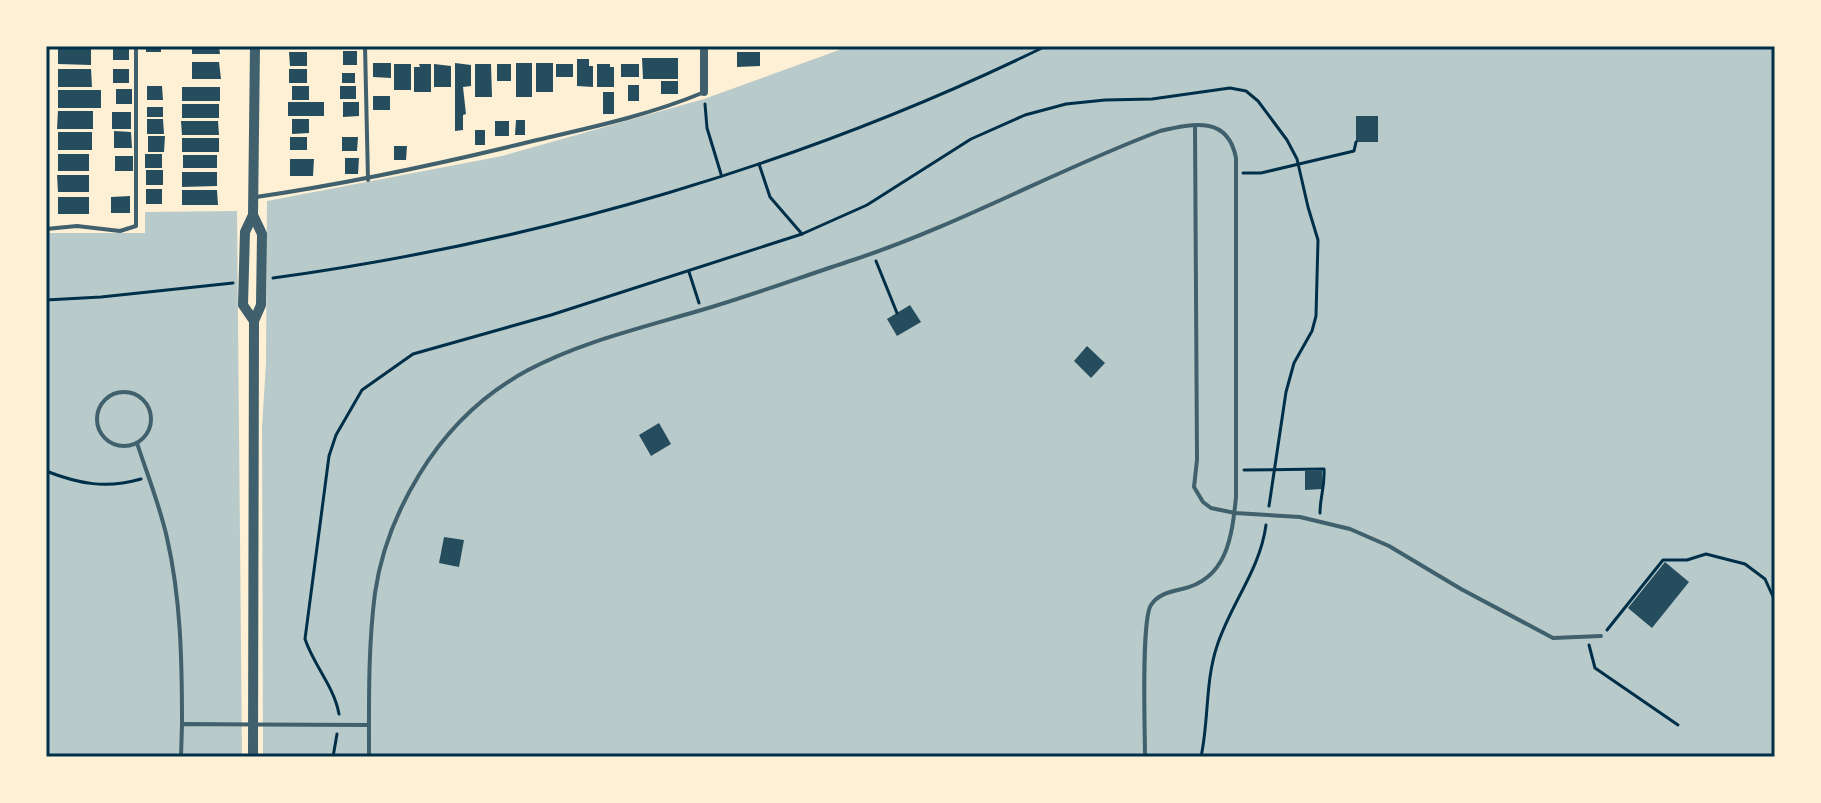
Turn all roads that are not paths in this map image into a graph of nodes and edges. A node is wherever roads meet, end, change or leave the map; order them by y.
1 (136, 46) edge
2 (255, 46) edge
3 (365, 46) edge
4 (704, 46) edge
5 (704, 92) joint
6 (1195, 126) junction
7 (368, 180) junction
8 (253, 198) junction
9 (253, 215) junction
10 (46, 229) edge
11 (254, 321) junction
12 (137, 443) junction
13 (1235, 513) junction
14 (1601, 636) road end
15 (182, 724) junction
16 (253, 724) junction
17 (369, 725) junction
18 (181, 757) edge
19 (253, 757) edge
20 (369, 757) edge
21 (1145, 757) edge

1 - 10 lane
2 - 8 street
3 - 7 lane
4 - 5 street
5 - 7 lane
6 - 13 lane
6 - 13 lane
6 - 17 lane
7 - 8 lane
8 - 9 street
9 - 11 street
9 - 11 street
11 - 16 street
12 - 12 lane
12 - 15 lane
13 - 14 lane
13 - 21 lane
15 - 16 lane
15 - 18 lane
16 - 17 lane
16 - 19 street
17 - 20 lane

